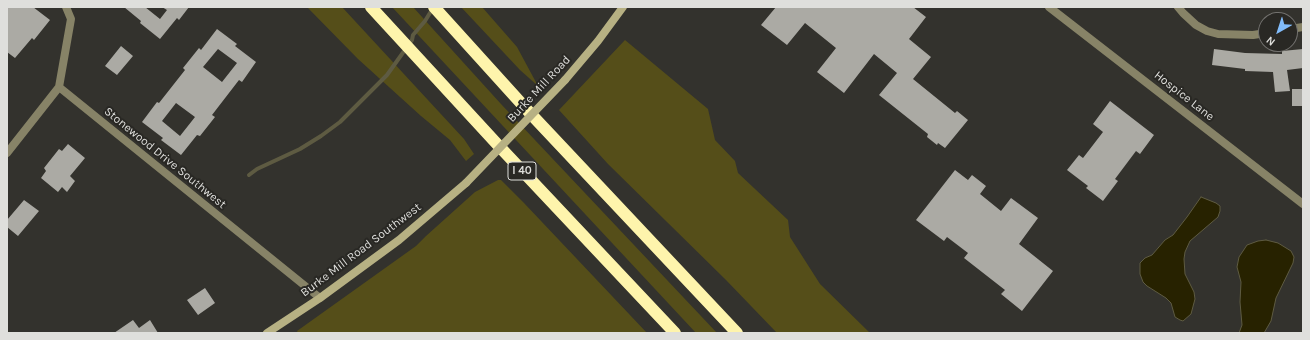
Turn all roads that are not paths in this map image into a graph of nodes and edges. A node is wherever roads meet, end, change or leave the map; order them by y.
1 (66, 7) edge
2 (370, 7) edge
3 (434, 7) edge
4 (623, 7) edge
5 (1049, 7) edge
6 (1178, 7) edge
7 (1258, 34) edge
8 (59, 88) junction
9 (7, 153) edge
10 (466, 183) joint
11 (1303, 204) edge
12 (320, 298) junction
13 (267, 333) edge
14 (675, 333) edge
15 (737, 333) edge

1 - 8 street
2 - 14 highway, I 40
3 - 15 highway
4 - 10 street, Burke Mill Road, bridge
5 - 11 street, Hospice Lane
6 - 7 street
8 - 9 street
8 - 12 street, Stonewood Drive Southwest
10 - 12 street, Burke Mill Road Southwest
12 - 13 street, Burke Mill Road Southwest

